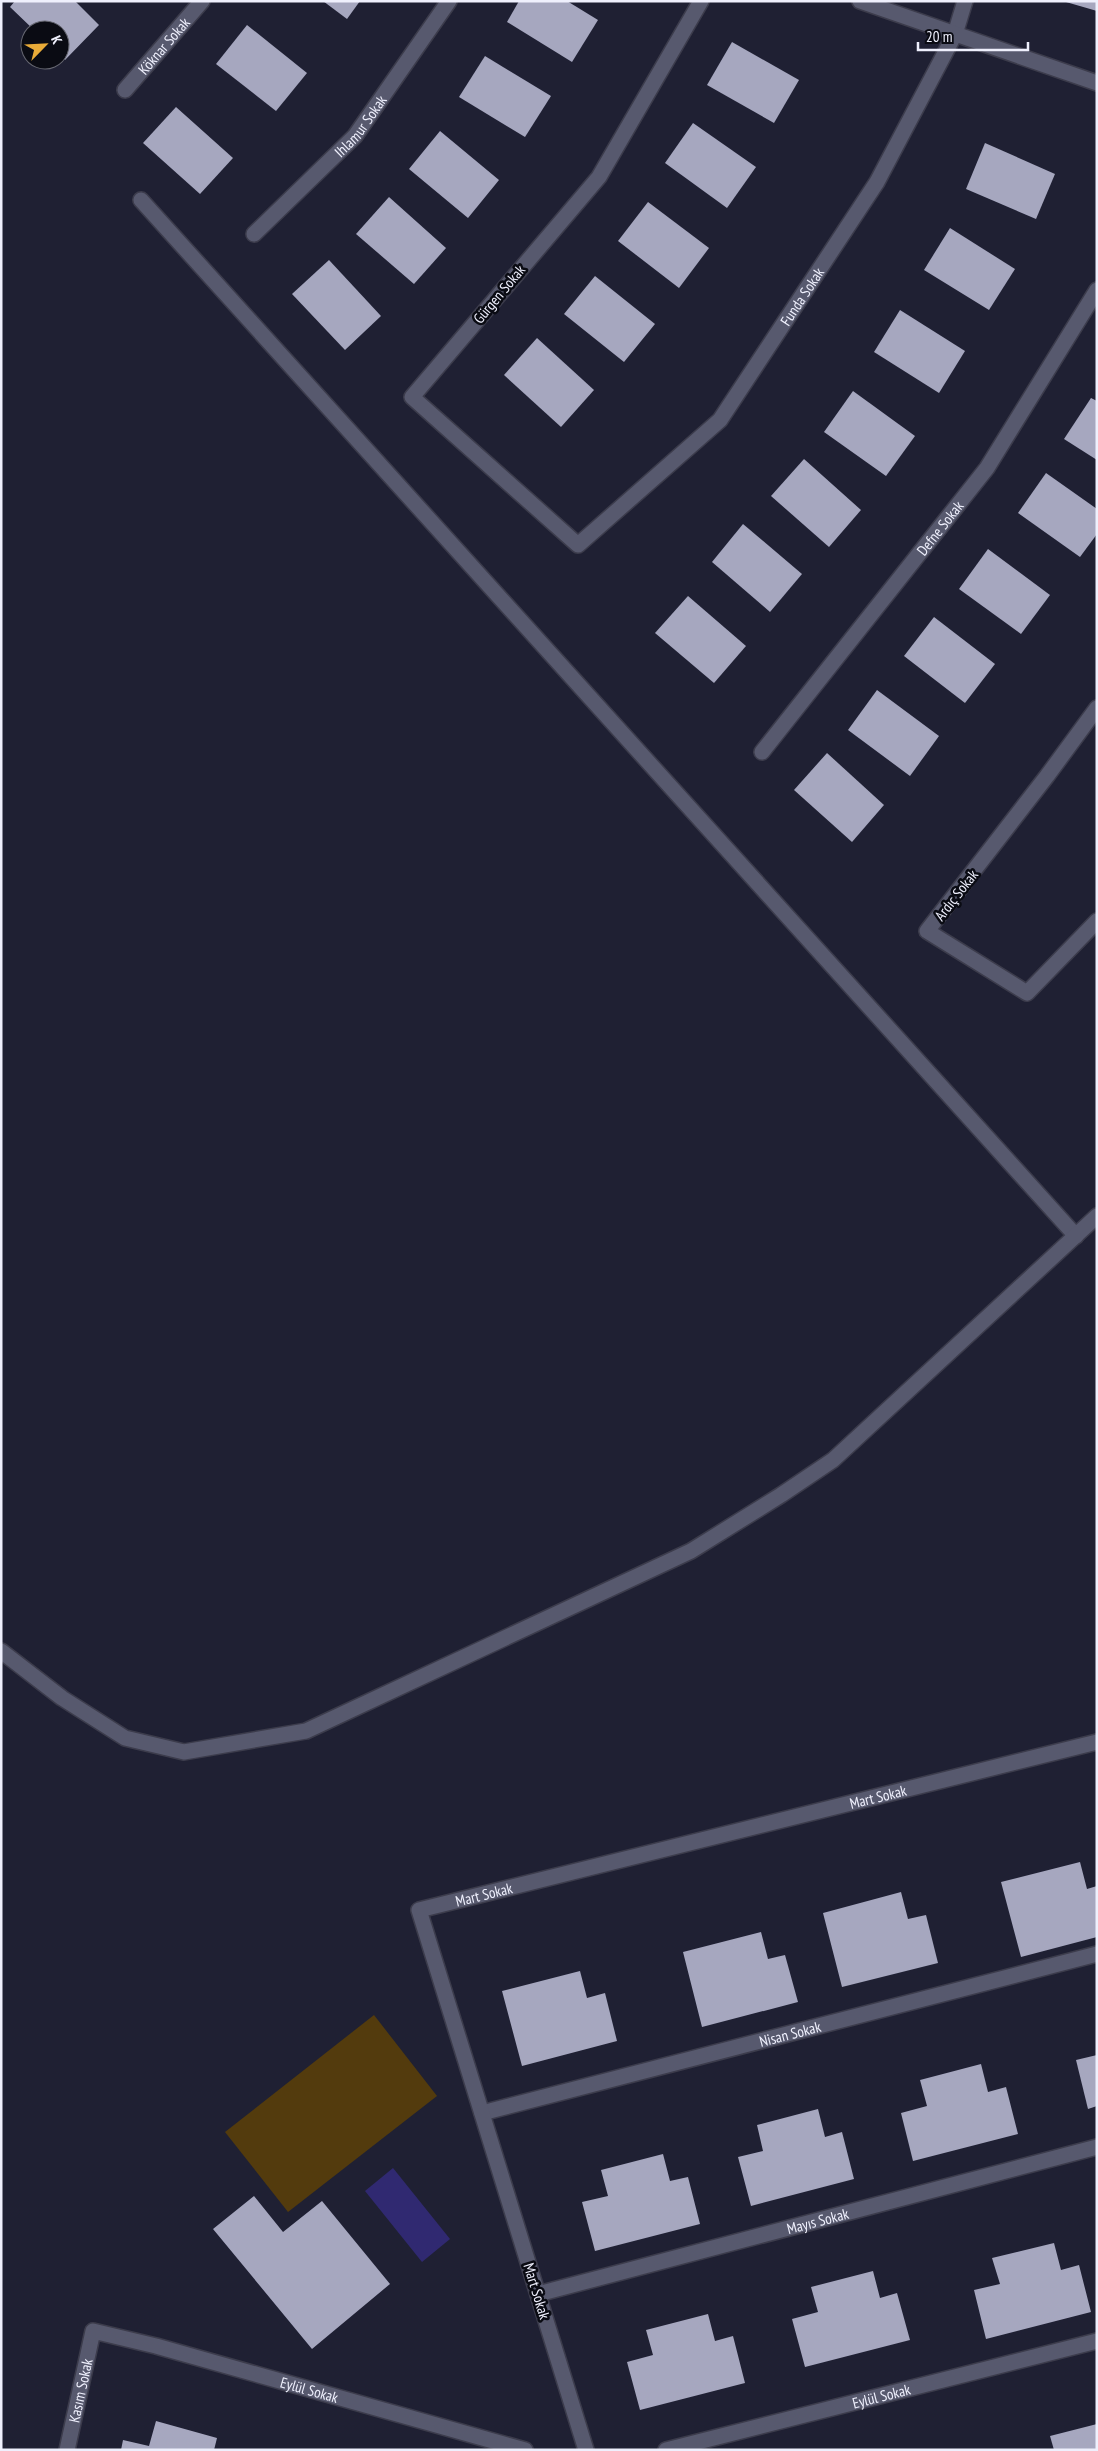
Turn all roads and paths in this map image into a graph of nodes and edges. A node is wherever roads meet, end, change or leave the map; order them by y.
1 (202, 1) edge
2 (449, 1) edge
3 (701, 1) edge
4 (860, 1) edge
5 (964, 1) edge
6 (955, 34) junction
7 (1097, 83) edge
8 (125, 90) dead end
9 (141, 200) dead end
10 (254, 234) dead end
11 (1097, 290) edge
12 (578, 545) joint
13 (1097, 708) edge
14 (762, 752) dead end
15 (1097, 921) edge
16 (1097, 1216) edge
17 (1076, 1236) junction
18 (1, 1651) edge
19 (1097, 1742) edge
20 (1097, 1954) edge
21 (482, 2113) junction
22 (1097, 2147) edge
23 (538, 2294) junction
24 (93, 2331) joint
25 (1097, 2342) edge
26 (67, 2450) edge
27 (526, 2450) edge
28 (586, 2450) edge
29 (666, 2450) edge

1 - 8 street, Köknar Sokak
2 - 10 street, Ihlamur Sokak
3 - 12 street, Gürgen Sokak
4 - 6 street
5 - 6 street, Funda Sokak
6 - 7 street
6 - 12 street, Funda Sokak
9 - 17 street
11 - 14 street, Defne Sokak
13 - 15 street, Ardıç Sokak
16 - 17 street
17 - 18 street
19 - 21 street, Mart Sokak
20 - 21 street, Nisan Sokak
21 - 23 street, Mart Sokak
22 - 23 street, Mayıs Sokak
23 - 28 street, Mart Sokak
24 - 26 street, Kasım Sokak
24 - 27 street, Eylül Sokak
25 - 29 street, Eylül Sokak

